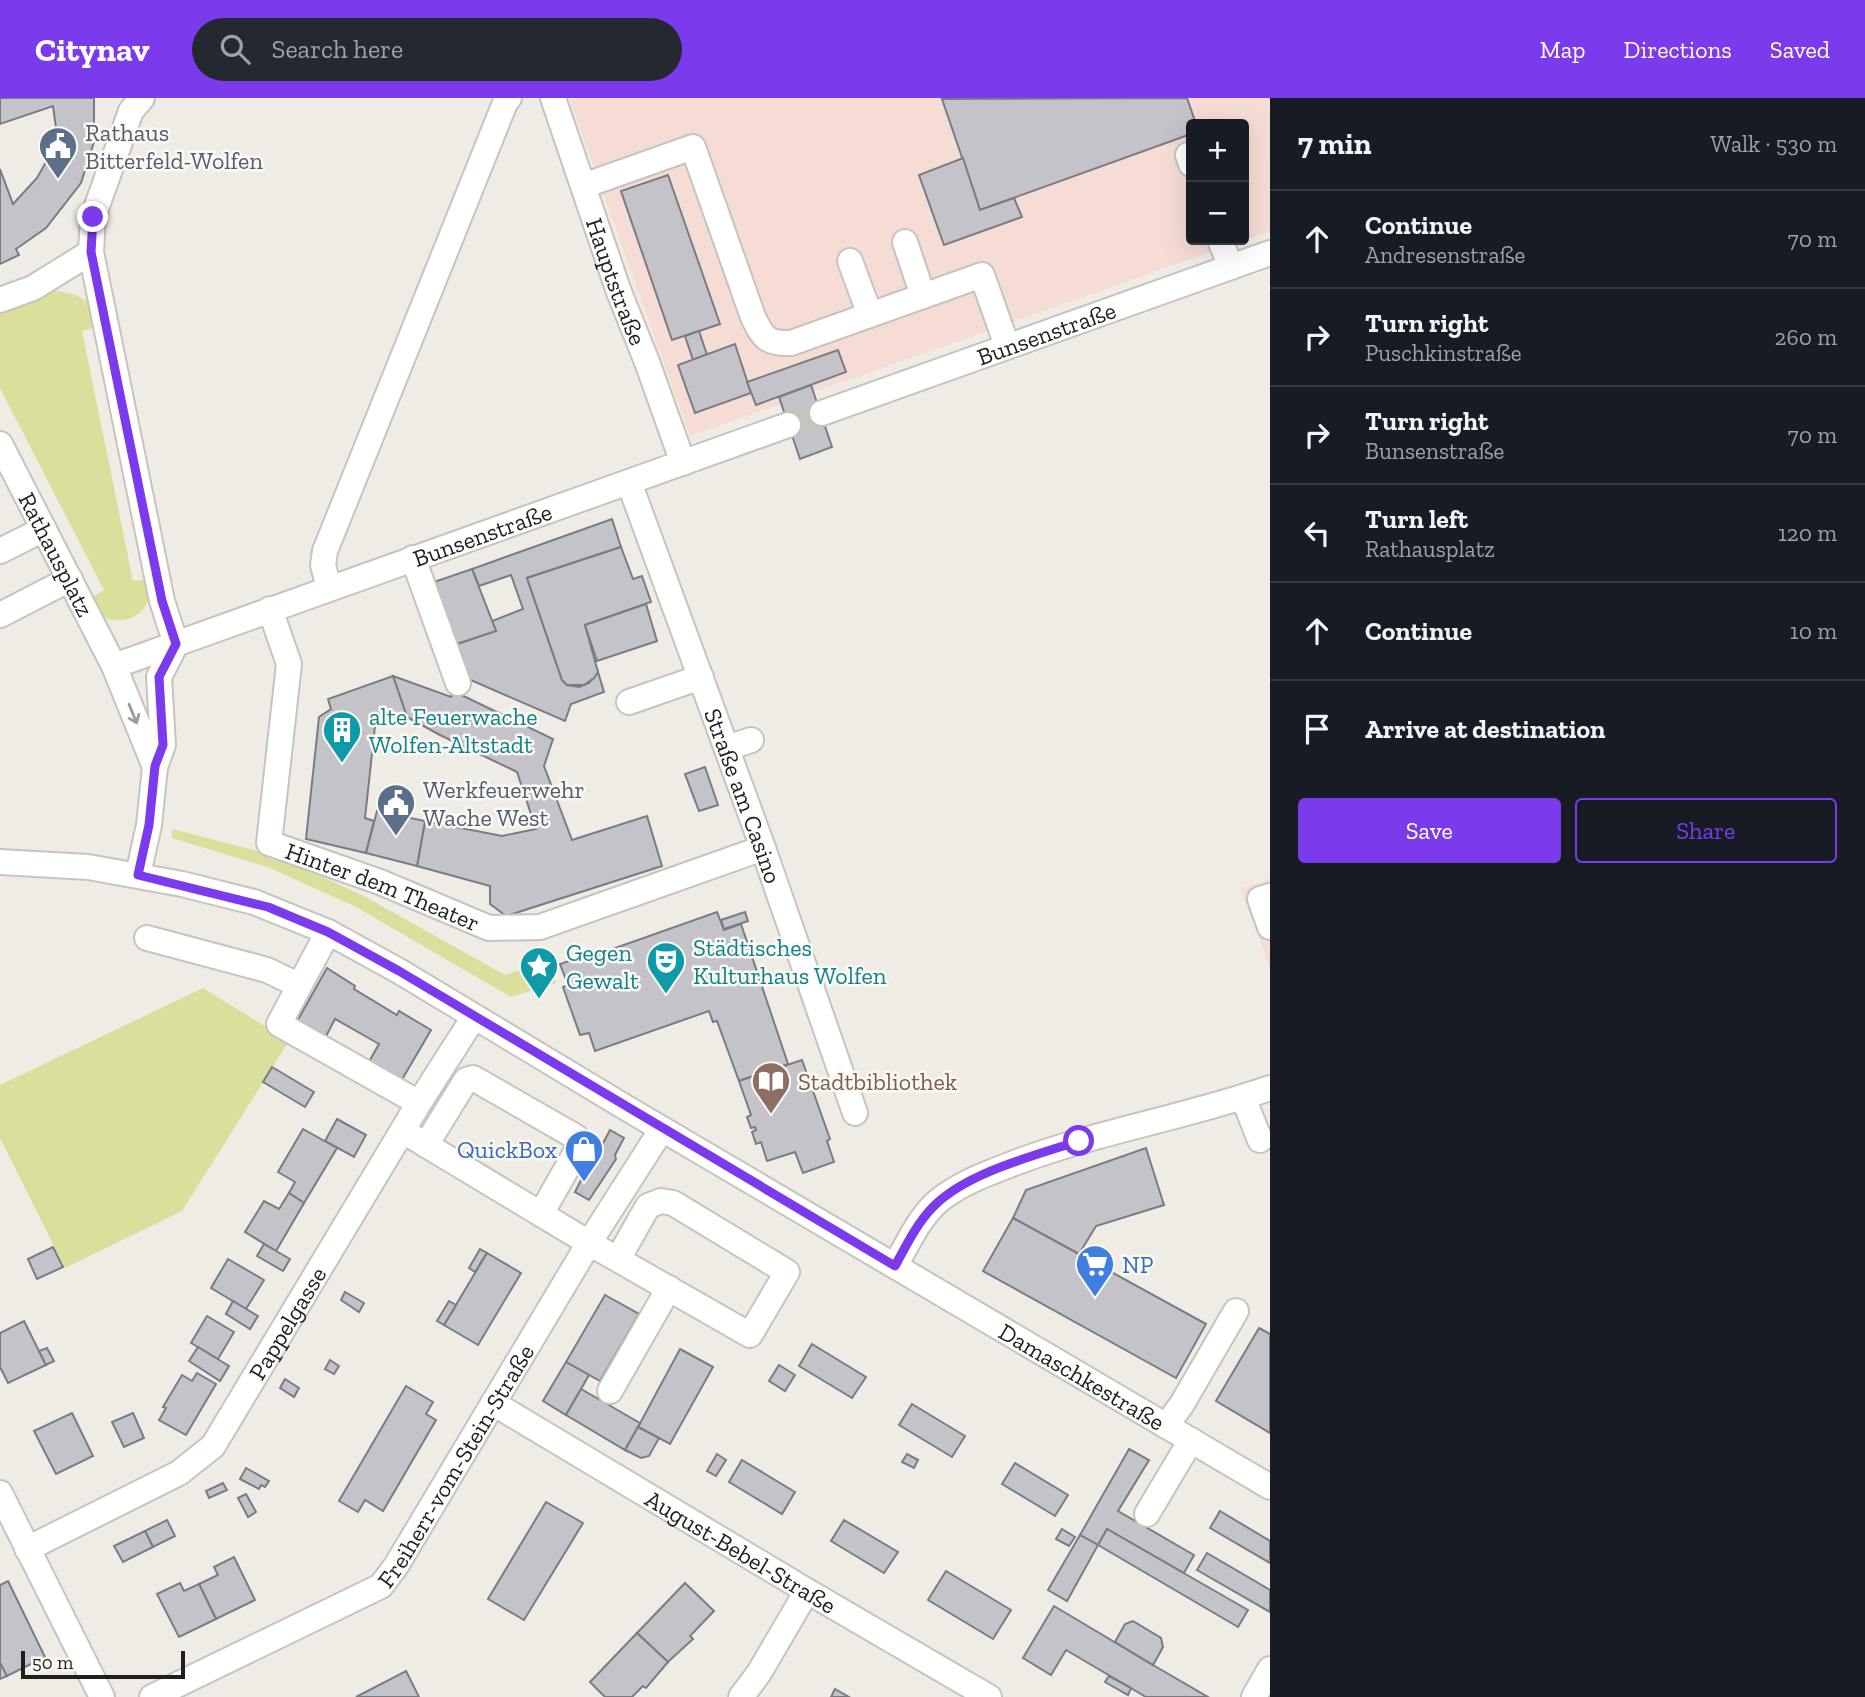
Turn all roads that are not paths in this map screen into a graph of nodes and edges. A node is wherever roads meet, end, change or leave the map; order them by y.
1 (142, 98) edge
2 (509, 98) edge
3 (553, 98) edge
4 (583, 186) junction
5 (905, 242) dead end
6 (1222, 245) edge
7 (91, 252) junction
8 (1270, 253) edge
9 (850, 261) dead end
10 (1231, 267) junction
11 (923, 296) junction
12 (0, 300) edge
13 (870, 315) junction
14 (1007, 346) junction
15 (822, 413) tunnel mouth
16 (788, 425) tunnel mouth
17 (0, 444) edge
18 (683, 463) junction
19 (8, 479) edge
20 (629, 482) junction
21 (44, 529) junction
22 (0, 551) edge
23 (413, 558) junction
24 (70, 579) junction
25 (329, 588) junction
26 (270, 610) junction
27 (0, 615) edge
28 (176, 644) junction
29 (114, 666) junction
30 (701, 677) junction
31 (458, 683) dead end
32 (629, 702) dead end
33 (751, 740) dead end
34 (727, 748) junction
35 (155, 766) junction
36 (763, 848) junction
37 (0, 862) edge
38 (138, 875) junction
39 (1270, 896) edge
40 (1270, 927) edge
41 (328, 932) junction
42 (147, 938) dead end
43 (298, 985) junction
44 (474, 1017) junction
45 (1270, 1088) edge
46 (1243, 1097) junction
47 (419, 1103) junction
48 (855, 1113) dead end
49 (662, 1129) junction
50 (403, 1131) junction
51 (1260, 1140) dead end
52 (426, 1145) junction
53 (541, 1213) junction
54 (589, 1242) junction
55 (618, 1259) junction
56 (895, 1266) junction
57 (669, 1288) junction
58 (1236, 1311) dead end
59 (610, 1391) dead end
60 (493, 1404) junction
61 (1166, 1426) junction
62 (1191, 1440) junction
63 (1270, 1488) edge
64 (0, 1493) edge
65 (1147, 1514) dead end
66 (27, 1549) junction
67 (807, 1591) junction
68 (1270, 1669) edge
69 (102, 1697) edge
70 (152, 1697) edge
71 (741, 1697) edge
72 (989, 1697) edge
73 (1254, 1697) edge

1 - 7 street
2 - 25 street
3 - 4 street, Hauptstraße
4 - 13 street
4 - 18 street, Hauptstraße
5 - 11 street
6 - 10 street
7 - 12 street
7 - 28 street
8 - 10 street, Bunsenstraße
9 - 13 street
10 - 14 street, Bunsenstraße
11 - 13 street
11 - 14 street
14 - 15 street, Bunsenstraße
16 - 18 street, Bunsenstraße
17 - 19 street, Rathausplatz
18 - 20 street, Bunsenstraße
19 - 21 street, Rathausplatz
20 - 23 street, Bunsenstraße
20 - 30 street, Straße am Casino
21 - 22 street
21 - 24 street, Rathausplatz
23 - 25 street, Bunsenstraße
23 - 31 street
24 - 27 street
24 - 29 street, Rathausplatz
25 - 26 street, Bunsenstraße
26 - 28 street, Bunsenstraße
26 - 36 street, Hinter dem Theater
28 - 29 street, Bunsenstraße
28 - 35 street
29 -> 35 street
30 - 32 street
30 - 34 street, Straße am Casino
33 - 34 street
34 - 36 street, Straße am Casino
35 - 38 street
36 - 48 street, Straße am Casino
37 - 38 street, Damaschkestraße
38 - 41 street, Damaschkestraße
39 - 40 street
41 - 43 street
41 - 44 street, Damaschkestraße
42 - 43 street
43 - 47 street
44 - 47 street, Pappelgasse
44 - 49 street, Damaschkestraße
45 - 46 street
46 - 51 street
46 - 56 street
47 - 50 street, Pappelgasse
49 - 54 street, Freiherr-vom-Stein-Straße
49 - 56 street, Damaschkestraße
50 - 52 street
50 - 66 street, Pappelgasse
52 - 53 street
52 - 53 street
53 - 54 street
54 - 55 street
54 - 60 street, Freiherr-vom-Stein-Straße
55 - 57 street
55 - 57 street
56 - 61 street, Damaschkestraße
57 - 59 street
58 - 61 street
60 - 67 street, August-Bebel-Straße
60 - 70 street, Freiherr-vom-Stein-Straße
61 - 62 street, Damaschkestraße
62 - 63 street, Damaschkestraße
62 - 65 street
64 - 66 street
66 - 69 street
67 - 71 street
67 - 72 street, August-Bebel-Straße
68 - 73 street

